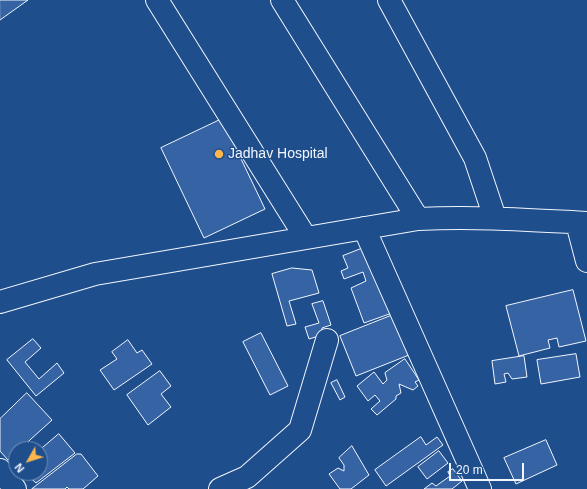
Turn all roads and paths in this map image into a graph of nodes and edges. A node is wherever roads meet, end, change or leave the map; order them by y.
1 (157, 0) edge
2 (282, 0) edge
3 (389, 0) edge
4 (495, 218) junction
5 (418, 219) junction
6 (582, 223) edge
7 (364, 228) junction
8 (306, 238) junction
9 (587, 261) edge
10 (1, 299) edge
11 (327, 340) dead end
12 (0, 470) edge
13 (15, 489) edge
14 (220, 489) edge
15 (480, 489) edge

1 - 8 street
2 - 5 street
3 - 4 street
4 - 5 street
4 - 6 street
5 - 7 street
6 - 9 street
7 - 8 street
7 - 15 street
8 - 10 street
11 - 14 street
12 - 13 street

